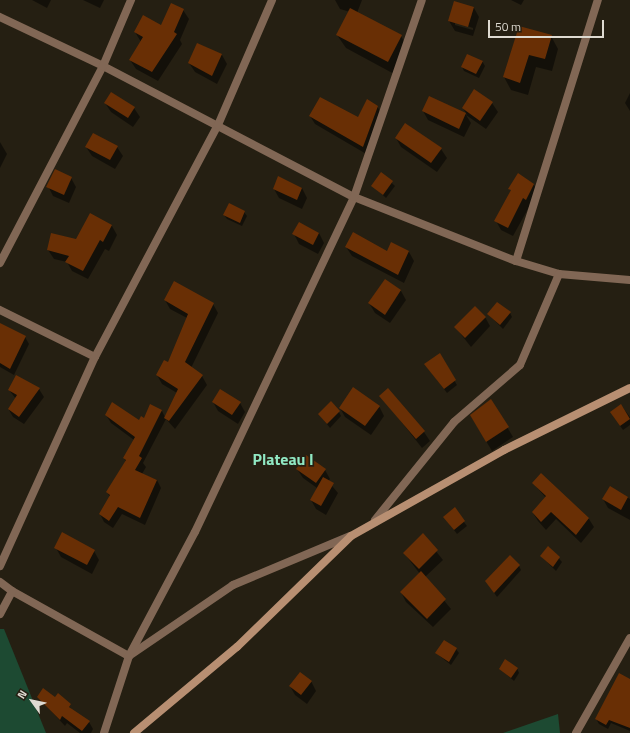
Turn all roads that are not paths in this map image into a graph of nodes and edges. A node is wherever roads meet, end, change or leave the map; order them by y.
1 (131, 0) edge
2 (272, 0) edge
3 (422, 0) edge
4 (598, 0) edge
5 (0, 17) edge
6 (103, 66) junction
7 (218, 124) junction
8 (354, 197) junction
9 (516, 262) junction
10 (0, 263) edge
11 (559, 274) junction
12 (630, 280) edge
13 (0, 310) edge
14 (96, 357) junction
15 (630, 388) edge
16 (375, 520) junction
17 (351, 536) junction
18 (0, 566) edge
19 (0, 582) edge
20 (12, 591) junction
21 (0, 614) edge
22 (630, 638) edge
23 (129, 656) junction
24 (104, 733) edge
25 (134, 733) edge
26 (576, 733) edge

1 - 6 street
2 - 7 street
3 - 8 street
4 - 9 street
5 - 6 street
6 - 7 street
6 - 10 street
7 - 8 street
7 - 14 street
8 - 9 street
8 - 23 street
9 - 11 street
11 - 12 street
11 - 16 street
13 - 14 street
14 - 18 street
15 - 16 street
16 - 17 street
17 - 23 street
17 - 25 street
19 - 20 street
20 - 21 street
20 - 23 street
22 - 26 street
23 - 24 street

